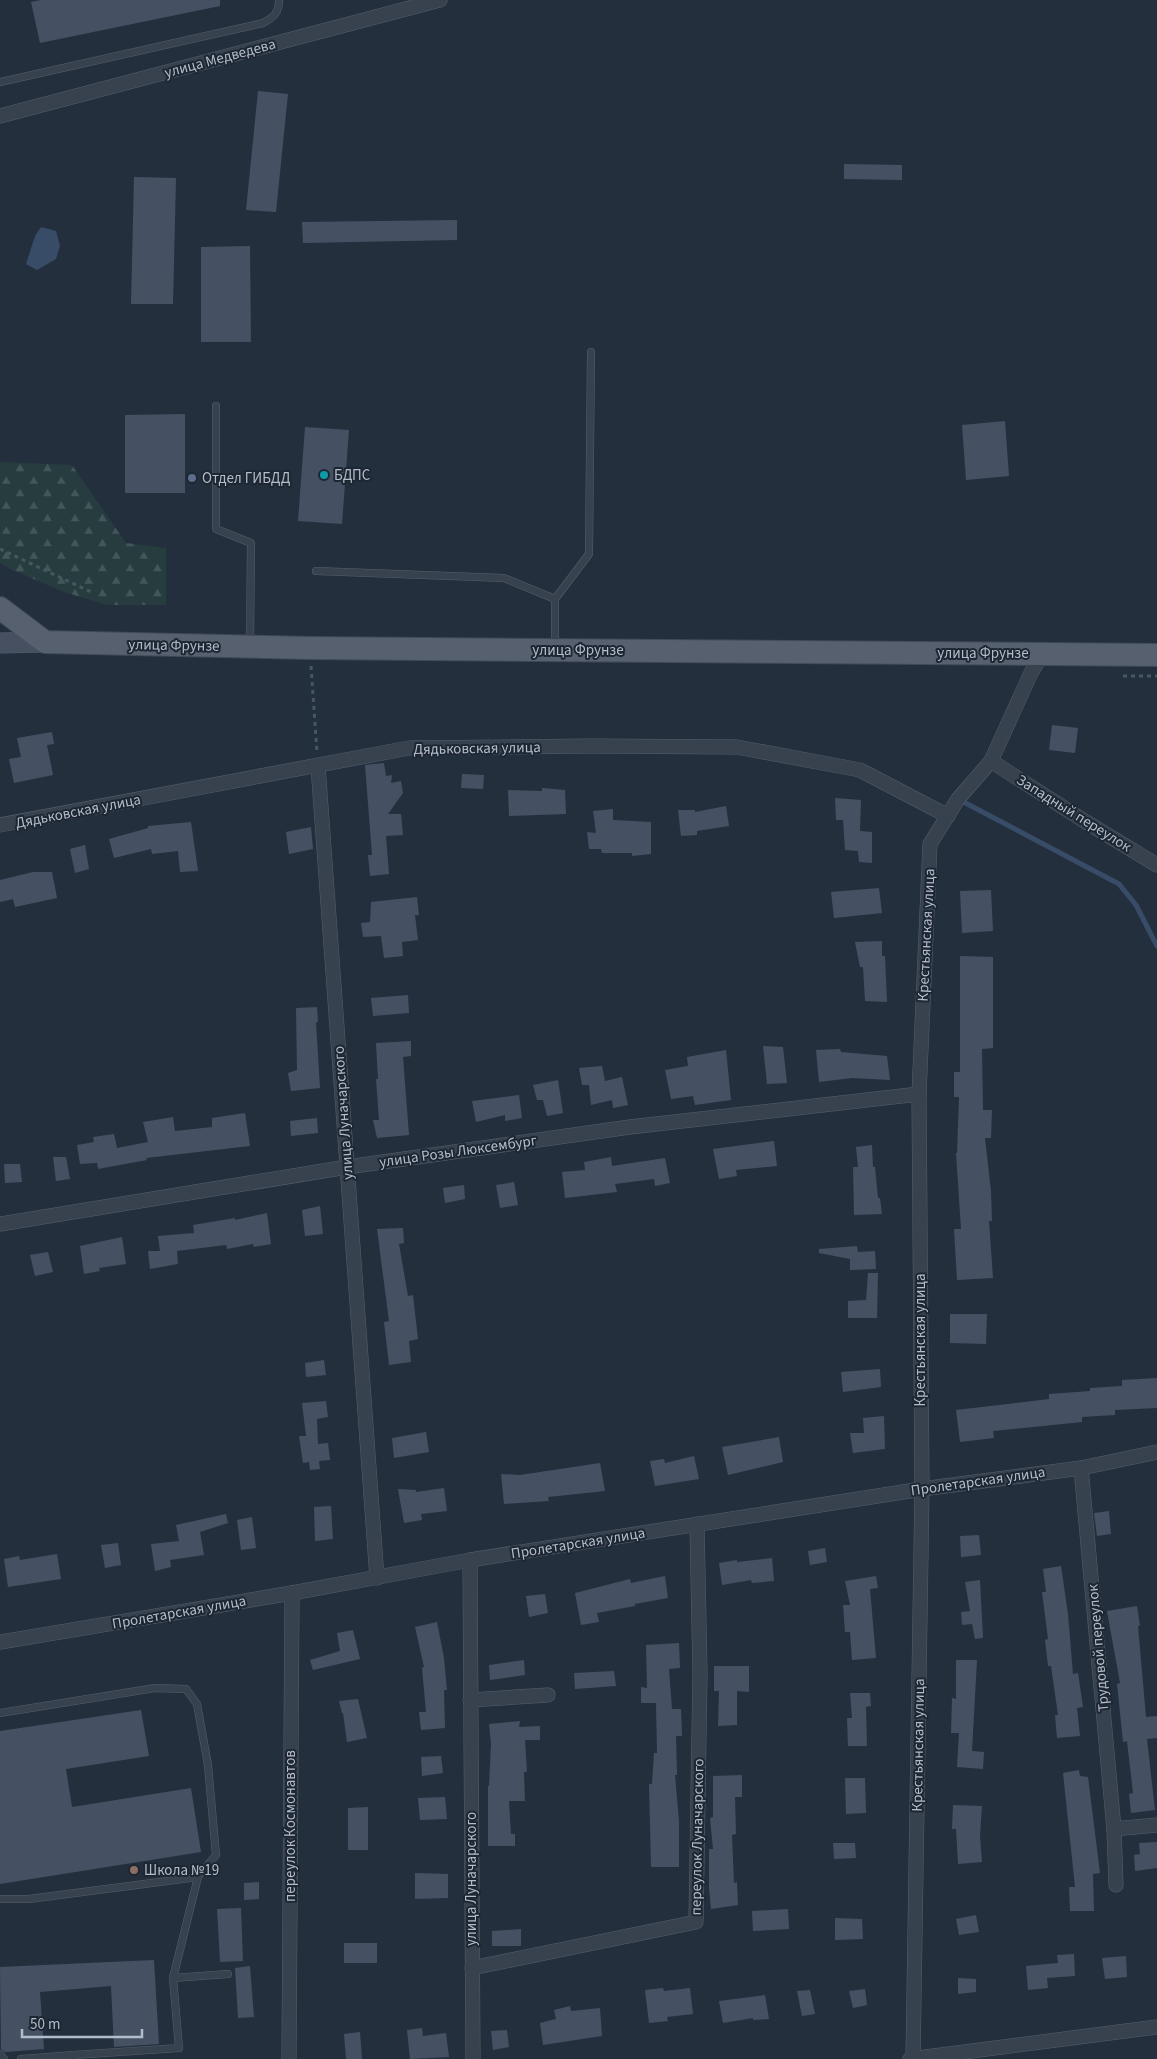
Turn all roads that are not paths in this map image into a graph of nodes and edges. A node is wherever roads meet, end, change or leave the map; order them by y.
1 (279, 0) edge
2 (440, 0) edge
3 (0, 82) edge
4 (0, 116) edge
5 (591, 352) dead end
6 (216, 406) dead end
7 (316, 571) dead end
8 (555, 599) junction
9 (0, 608) edge
10 (45, 642) junction
11 (0, 643) edge
12 (250, 647) junction
13 (555, 650) junction
14 (1042, 654) junction
15 (1157, 655) edge
16 (992, 761) junction
17 (318, 766) junction
18 (948, 816) junction
19 (0, 825) edge
20 (1157, 865) edge
21 (919, 1094) junction
22 (347, 1167) junction
23 (0, 1224) edge
24 (1157, 1452) edge
25 (1081, 1468) junction
26 (922, 1488) junction
27 (697, 1524) junction
28 (470, 1560) junction
29 (377, 1578) junction
30 (292, 1593) junction
31 (0, 1642) edge
32 (548, 1695) dead end
33 (470, 1700) junction
34 (0, 1712) edge
35 (1157, 1825) edge
36 (1114, 1829) junction
37 (198, 1877) junction
38 (1116, 1884) dead end
39 (0, 1899) edge
40 (472, 1968) junction
41 (228, 1974) dead end
42 (173, 1978) junction
43 (1157, 2027) edge
44 (0, 2054) edge
45 (74, 2057) edge
46 (4, 2059) edge
47 (20, 2059) edge
48 (289, 2059) edge
49 (473, 2059) edge
50 (912, 2059) edge

1 - 3 lane
2 - 4 street, улица Медведева
5 - 8 lane
6 - 12 lane
7 - 8 lane
8 - 13 lane
9 - 10 main road
10 - 11 main road, улица Фрунзе
10 - 12 main road, улица Фрунзе
12 - 13 main road, улица Фрунзе
13 - 14 main road, улица Фрунзе
14 - 15 main road, улица Фрунзе
14 - 16 street, Крестьянская улица
16 - 18 street, Крестьянская улица
16 - 20 street, Западный переулок
17 - 18 street, Дядьковская улица
17 - 19 street, Дядьковская улица
17 - 22 street, улица Луначарского
18 - 21 street, Крестьянская улица
21 - 22 street, улица Розы Люксембург
21 - 26 street, Крестьянская улица
22 - 23 street, улица Розы Люксембург
22 - 29 street, улица Луначарского
24 - 25 street, Пролетарская улица
25 - 26 street, Пролетарская улица
25 - 36 street, Трудовой переулок
26 - 27 street, Пролетарская улица
26 - 50 street, Крестьянская улица
27 - 28 street, Пролетарская улица
27 - 40 street, переулок Луначарского
28 - 29 street, Пролетарская улица
28 - 33 street, улица Луначарского
29 - 30 street, Пролетарская улица
30 - 31 street, Пролетарская улица
30 - 48 street, переулок Космонавтов
32 - 33 street
33 - 40 street, улица Луначарского
34 - 37 lane
35 - 36 street
36 - 38 street, Трудовой переулок
37 - 39 lane
37 - 42 lane
40 - 49 street, улица Луначарского
41 - 42 lane
42 - 45 lane
43 - 50 street
44 - 46 lane
45 - 47 lane

